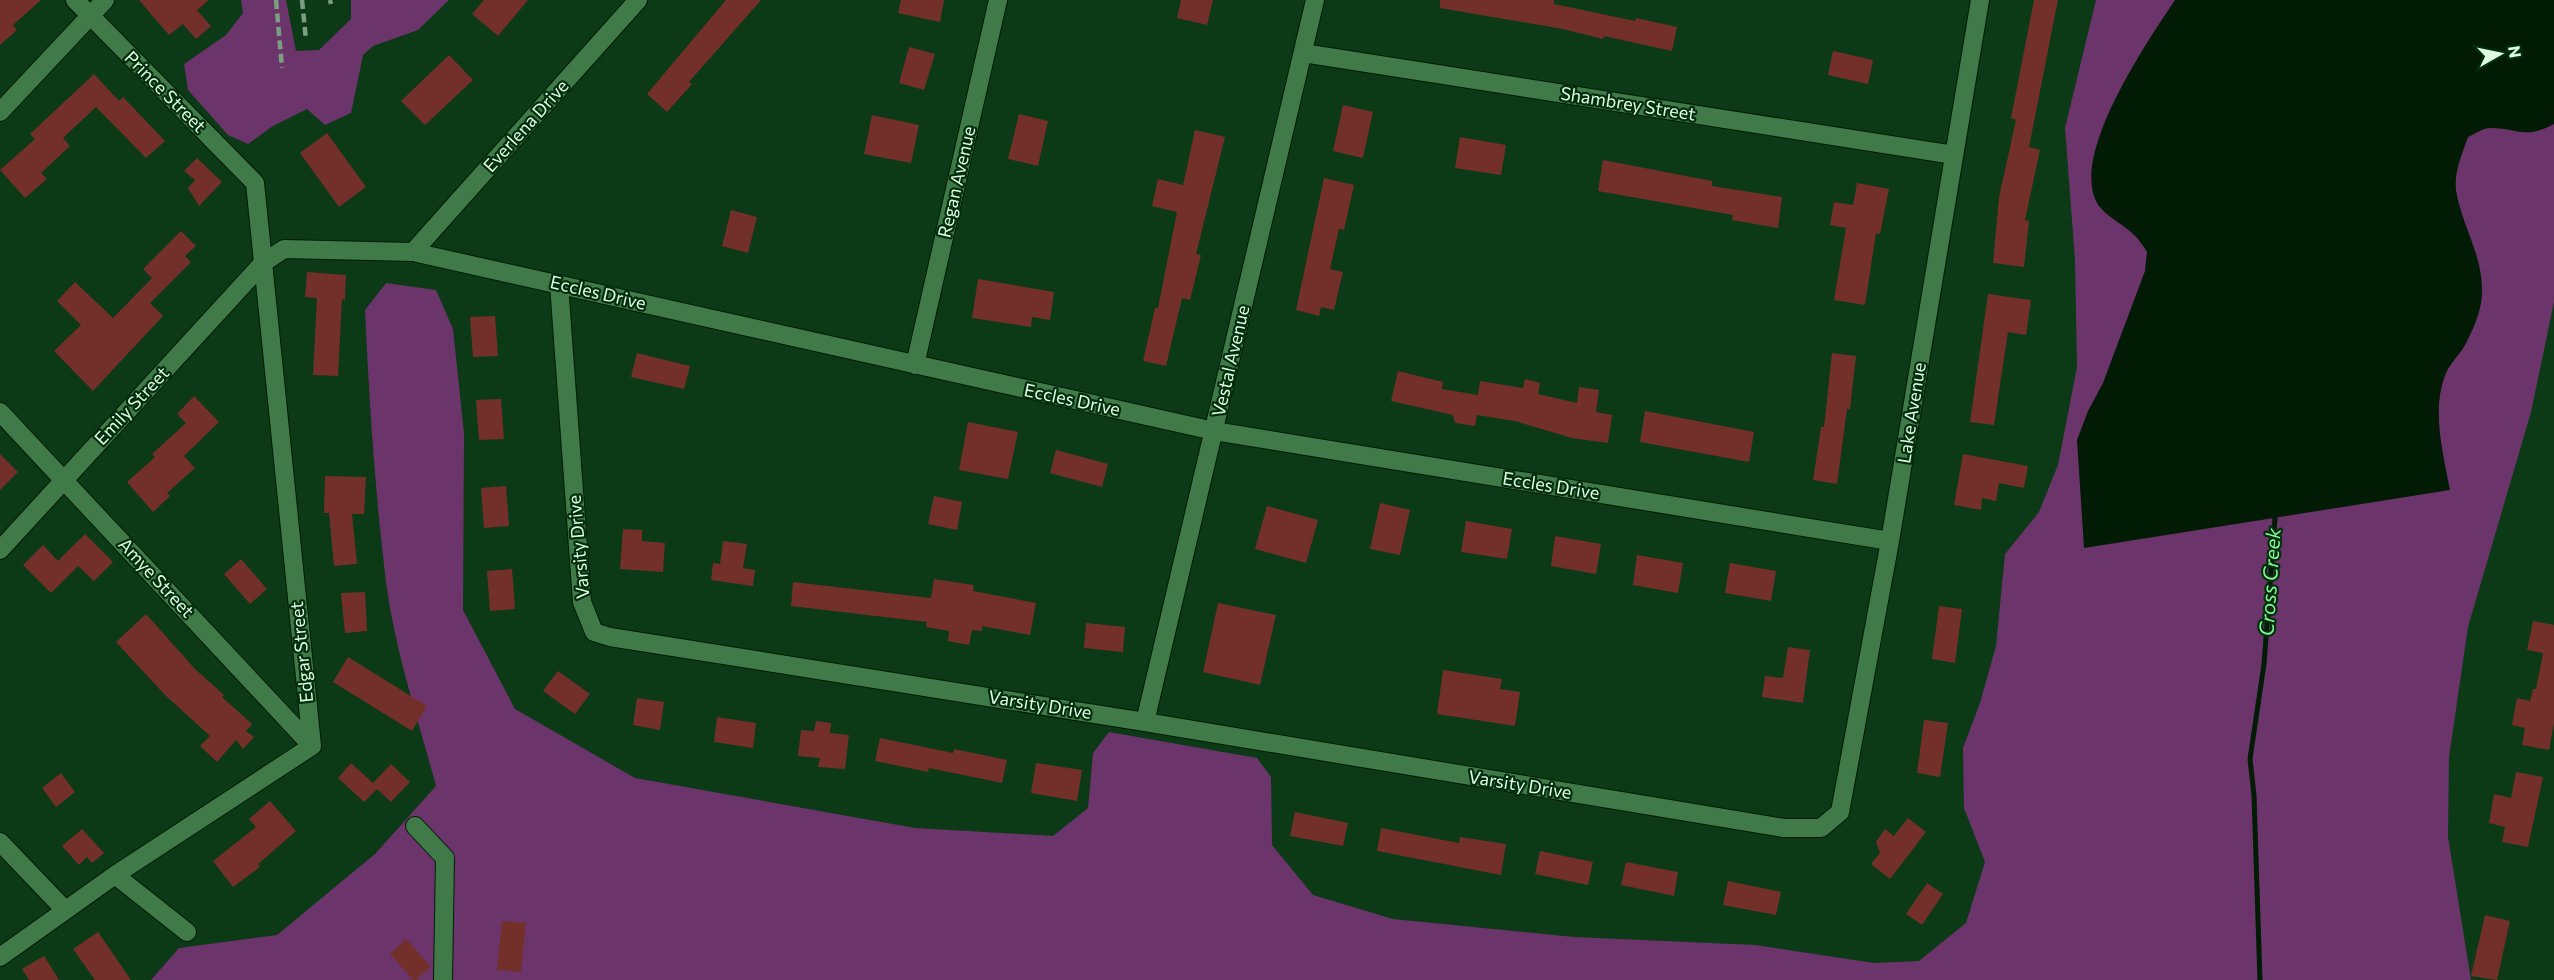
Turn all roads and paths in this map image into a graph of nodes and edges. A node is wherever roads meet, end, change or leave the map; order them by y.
1 (75, 0) edge
2 (105, 0) edge
3 (638, 0) edge
4 (998, 0) edge
5 (1315, 0) edge
6 (1980, 0) edge
7 (90, 16) junction
8 (1303, 53) junction
9 (0, 112) edge
10 (1954, 155) junction
11 (255, 183) joint
12 (413, 252) junction
13 (263, 263) junction
14 (559, 284) junction
15 (915, 365) junction
16 (0, 412) edge
17 (1214, 431) junction
18 (64, 480) junction
19 (1890, 541) junction
20 (0, 550) edge
21 (1145, 722) junction
22 (312, 746) junction
23 (1832, 821) joint
24 (415, 826) dead end
25 (0, 842) edge
26 (114, 875) junction
27 (64, 910) junction
28 (187, 932) dead end
29 (0, 957) edge
30 (443, 980) edge

1 - 7 street, Prince Street
2 - 7 street
3 - 12 street, Everlena Drive
4 - 15 street, Regan Avenue
5 - 8 street, Vestal Avenue
6 - 10 street, Lake Avenue
7 - 9 street
7 - 11 street, Prince Street
8 - 10 street, Shambrey Street
8 - 17 street, Vestal Avenue
10 - 19 street, Lake Avenue
11 - 13 street, Edgar Street
12 - 13 street, Eccles Drive
12 - 14 street, Eccles Drive
13 - 18 street, Emily Street
13 - 22 street, Edgar Street
14 - 15 street, Eccles Drive
14 - 21 street, Varsity Drive
15 - 17 street, Eccles Drive
16 - 18 street, Amye Street
17 - 19 street, Eccles Drive
17 - 21 street, Vestal Avenue
18 - 20 street, Emily Street
18 - 22 street, Amye Street
19 - 23 street, Lake Avenue
21 - 23 street, Varsity Drive
22 - 26 street
24 - 30 street
25 - 27 street
26 - 27 street
26 - 28 street
27 - 29 street

